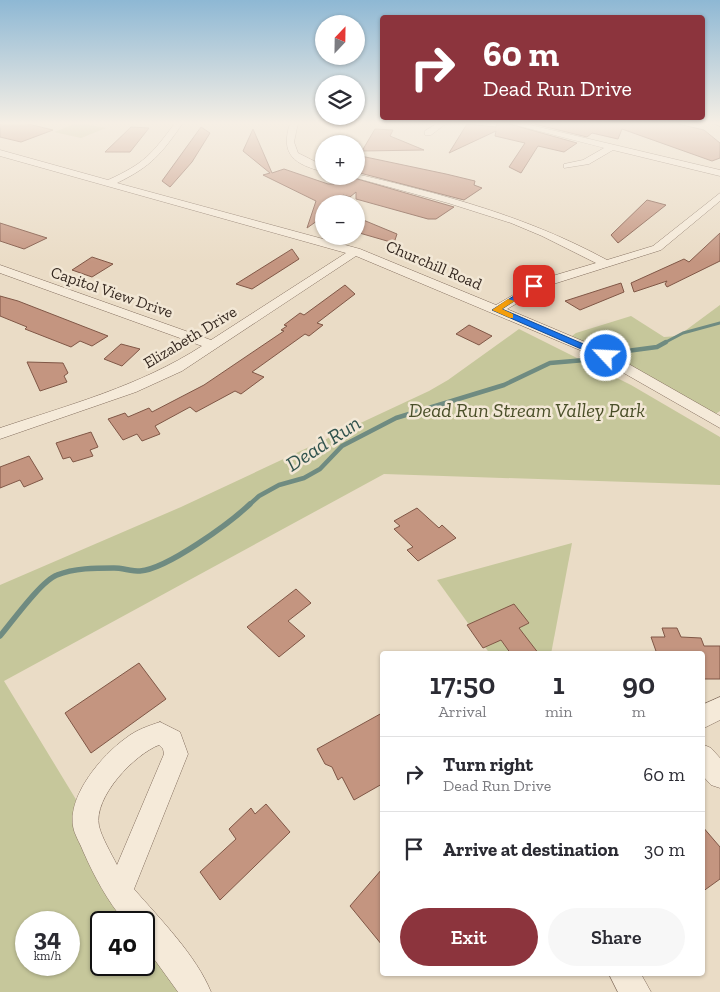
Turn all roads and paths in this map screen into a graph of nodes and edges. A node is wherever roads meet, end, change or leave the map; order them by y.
1 (59, 169) edge
2 (136, 169) edge
3 (705, 169) edge
4 (720, 173) edge
5 (365, 179) edge
6 (109, 183) junction
7 (720, 196) edge
8 (356, 251) junction
9 (608, 264) junction
10 (0, 269) edge
11 (496, 310) junction
12 (213, 345) junction
13 (720, 423) edge
14 (0, 434) edge
15 (720, 708) edge
16 (705, 716) edge
17 (705, 759) edge
18 (720, 776) edge
19 (118, 892) junction
20 (625, 976) edge
21 (196, 992) edge
22 (636, 992) edge

1 - 6 street, Churchill Road
2 - 6 street
3 - 4 street
5 - 9 street
6 - 8 street, Churchill Road
7 - 9 street
8 - 11 street, Churchill Road
8 - 12 street, Elizabeth Drive
9 - 11 street
10 - 12 street, Capitol View Drive
11 - 13 street, Churchill Road
12 - 14 street, Elizabeth Drive
15 - 16 street
17 - 18 street
19 - 19 street
19 - 21 street
20 - 22 street

